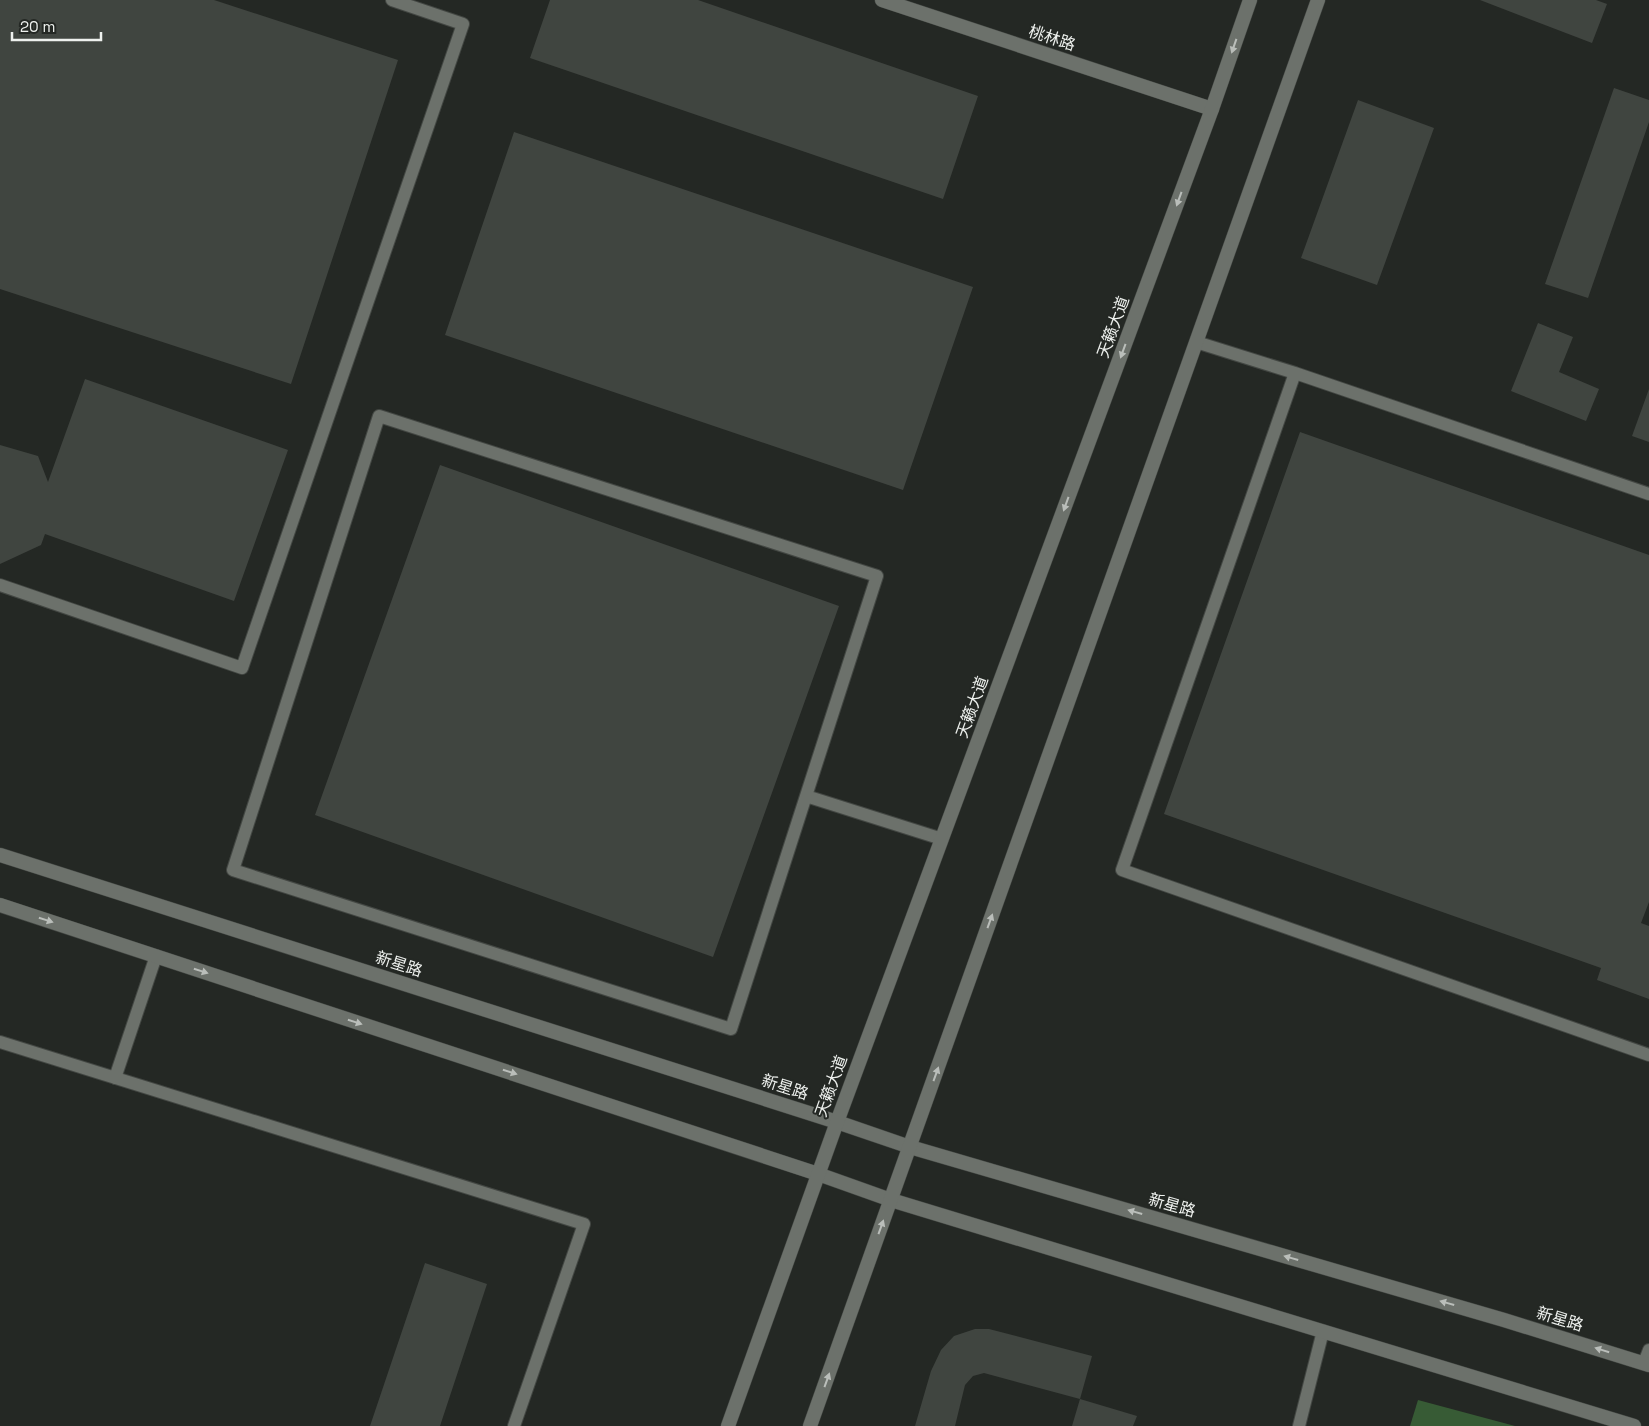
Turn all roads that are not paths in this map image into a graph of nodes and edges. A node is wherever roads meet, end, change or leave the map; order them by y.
1 (392, 0) edge
2 (882, 0) edge
3 (1250, 0) edge
4 (1318, 0) edge
5 (1212, 109) junction
6 (1196, 342) junction
7 (1294, 373) junction
8 (1649, 494) edge
9 (0, 585) edge
10 (806, 796) junction
11 (942, 839) junction
12 (0, 855) edge
13 (0, 905) edge
14 (156, 956) junction
15 (0, 1042) edge
16 (1649, 1055) edge
17 (115, 1078) junction
18 (837, 1122) junction
19 (910, 1147) junction
20 (818, 1174) junction
21 (891, 1200) junction
22 (1323, 1331) junction
23 (1649, 1350) edge
24 (1647, 1364) edge
25 (1617, 1423) edge
26 (514, 1426) edge
27 (728, 1426) edge
28 (810, 1426) edge
29 (1299, 1426) edge
30 (1634, 1426) edge

1 - 9 lane
2 - 5 street, 桃林路
3 -> 5 street, 天籁大道
4 - 6 street
5 -> 11 street, 天籁大道
6 - 7 lane
19 -> 6 street
7 - 8 lane
7 - 16 lane
10 - 10 lane
10 - 11 lane
11 - 18 street, 天籁大道
12 - 18 street, 新星路
13 -> 14 street
14 - 17 lane
14 -> 20 street
15 - 17 lane
17 - 26 lane
18 - 19 street, 新星路
18 - 20 street, 天籁大道
19 - 21 street
24 -> 19 street, 新星路
20 - 21 street
20 - 27 street, 天籁大道
21 - 22 street
28 -> 21 street
22 - 25 street
22 - 29 lane
23 - 24 lane
25 - 30 street

